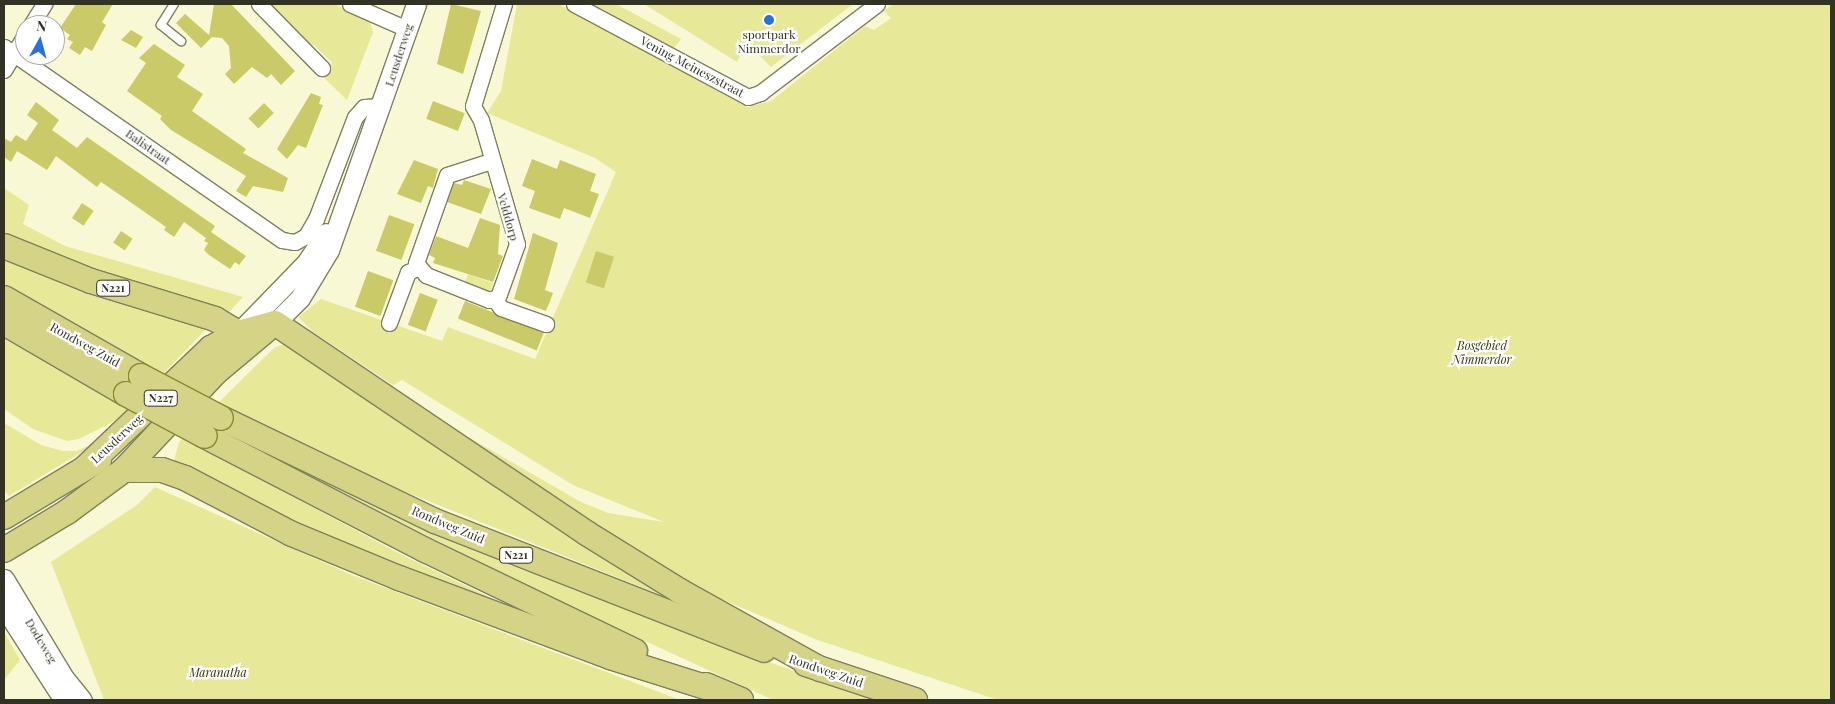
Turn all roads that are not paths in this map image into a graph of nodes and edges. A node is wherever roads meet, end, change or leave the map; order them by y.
1 (44, 4) edge
2 (174, 4) edge
3 (259, 4) edge
4 (350, 4) edge
5 (416, 4) edge
6 (504, 4) edge
7 (574, 4) edge
8 (876, 4) edge
9 (37, 15) edge
10 (407, 29) junction
11 (180, 41) dead end
12 (9, 50) edge
13 (322, 68) dead end
14 (4, 70) edge
15 (382, 106) junction
16 (491, 161) junction
17 (4, 246) edge
18 (325, 246) junction
19 (417, 268) junction
20 (4, 298) edge
21 (494, 299) junction
22 (389, 322) dead end
23 (4, 323) edge
24 (275, 323) junction
25 (546, 324) dead end
26 (238, 333) junction
27 (222, 366) junction
28 (133, 385) junction
29 (162, 426) junction
30 (86, 467) junction
31 (124, 470) junction
32 (4, 517) edge
33 (4, 550) edge
34 (4, 579) edge
35 (4, 607) edge
36 (820, 669) junction
37 (731, 696) edge
38 (64, 700) edge
39 (82, 700) edge
40 (915, 700) edge

1 - 9 street
2 - 11 lane
3 - 13 street
4 - 10 street
5 - 10 street, Leusderweg
6 - 16 street, Velddorp
7 - 8 street, Vening Meineszstraat
10 - 15 street, Leusderweg
12 - 14 street
12 - 15 street, Balistraat
15 - 18 street, Leusderweg
16 - 19 street
16 - 21 street, Velddorp
17 - 26 main road, N221
18 - 24 street, Leusderweg / N227
18 - 26 street, Leusderweg / N227
19 - 21 street
19 - 22 street
20 - 28 main road, Rondweg Zuid / N221
21 - 25 street
23 - 28 main road, Rondweg Zuid / N221
24 - 26 main road
24 - 27 main road, Leusderweg / N227
24 - 36 main road, N221
26 - 27 main road, Leusderweg / N227
26 - 30 main road, Leusderweg / N227
27 - 29 main road, Leusderweg / N227
28 - 36 main road, Rondweg Zuid / N221, bridge
28 - 37 main road, Rondweg Zuid / N221, bridge
29 - 30 main road, Leusderweg / N227
29 - 31 main road, Leusderweg / N227
30 - 32 main road, Leusderweg / N227
31 - 33 main road, Leusderweg / N227
31 - 37 main road, N221
34 - 39 street, Dodeweg
35 - 38 street, Dodeweg
36 - 40 main road, Rondweg Zuid / N221

